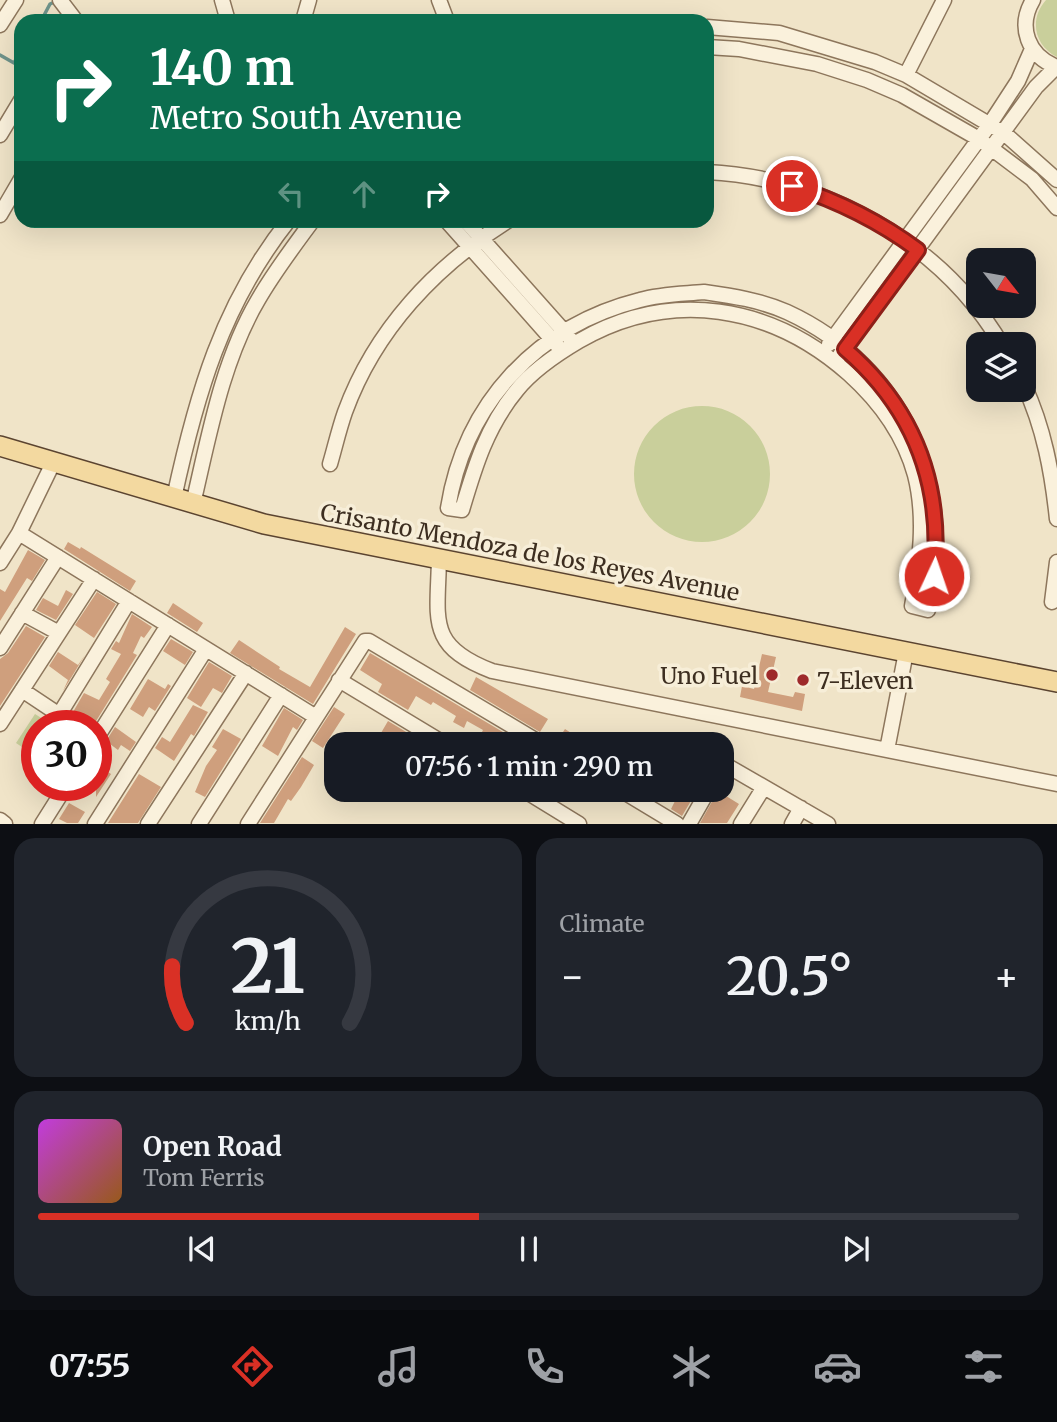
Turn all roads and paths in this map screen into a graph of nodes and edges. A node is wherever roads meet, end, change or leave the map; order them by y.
1 (16, 0) edge
2 (944, 0) edge
3 (1033, 0) edge
4 (0, 25) edge
5 (714, 28) edge
6 (714, 47) edge
7 (1032, 49) junction
8 (1056, 67) edge
9 (906, 75) junction
10 (14, 112) edge
11 (990, 124) junction
12 (1004, 133) junction
13 (0, 135) edge
14 (979, 139) junction
15 (992, 149) junction
16 (714, 173) edge
17 (1057, 180) edge
18 (14, 191) edge
19 (1057, 208) edge
20 (0, 215) edge
21 (283, 228) edge
22 (307, 228) edge
23 (457, 228) edge
24 (469, 228) edge
25 (497, 228) edge
26 (905, 240) junction
27 (475, 242) junction
28 (918, 250) junction
29 (993, 332) edge
30 (558, 336) junction
31 (833, 339) junction
32 (568, 347) junction
33 (845, 349) junction
34 (823, 353) junction
35 (835, 362) junction
36 (1030, 402) edge
37 (0, 446) edge
38 (54, 461) junction
39 (330, 464) dead end
40 (174, 498) junction
41 (193, 504) junction
42 (1057, 519) edge
43 (19, 533) junction
44 (58, 557) junction
45 (439, 558) junction
46 (1057, 562) edge
47 (0, 564) edge
48 (94, 579) junction
49 (129, 601) junction
50 (1052, 602) dead end
51 (22, 613) junction
52 (169, 625) junction
53 (59, 633) junction
54 (0, 648) edge
55 (206, 649) junction
56 (906, 652) junction
57 (246, 673) junction
58 (339, 680) junction
59 (1057, 682) edge
60 (22, 690) junction
61 (281, 695) junction
62 (52, 710) edge
63 (62, 710) edge
64 (112, 714) edge
65 (316, 717) junction
66 (0, 724) edge
67 (425, 732) edge
68 (522, 732) edge
69 (887, 750) junction
70 (734, 770) edge
71 (1057, 784) edge
72 (764, 787) junction
73 (57, 801) edge
74 (543, 802) edge
75 (641, 802) edge
76 (702, 802) edge
77 (801, 808) junction
78 (0, 820) edge
79 (5, 824) edge
80 (42, 824) edge
81 (95, 824) edge
82 (148, 824) edge
83 (198, 824) edge
84 (248, 824) edge
85 (579, 824) edge
86 (677, 824) edge
87 (689, 824) edge
88 (741, 824) edge
89 (792, 824) edge
90 (828, 824) edge

1 - 4 street
2 - 9 street
3 - 7 street
5 - 9 street
6 - 14 street
7 - 8 street
7 - 11 street
8 - 12 street
9 - 11 street
10 - 13 street
11 - 12 street
11 - 14 street
12 - 15 street
12 - 17 street
14 - 15 street
14 - 26 street
15 - 19 street
15 - 28 street
16 - 26 street
18 - 20 street
21 - 40 street
22 - 41 street
23 - 27 street
24 - 27 street
25 - 27 street
26 - 28 street
26 - 31 street
27 - 30 street
27 - 39 street
28 - 29 street
28 - 33 street
30 - 31 street
30 - 32 street
30 - 32 street
31 - 33 street
31 - 34 street
32 - 34 street
33 - 35 street
33 - 35 street
34 - 35 street
36 - 42 street
37 - 38 main road, Crisanto Mendoza de los Reyes Avenue
38 - 40 main road, Crisanto Mendoza de los Reyes Avenue
38 - 43 street
40 - 41 main road, Crisanto Mendoza de los Reyes Avenue
41 - 45 main road, Crisanto Mendoza de los Reyes Avenue
43 - 44 street
43 - 47 street
44 - 48 street
44 - 51 street
45 - 56 main road, Crisanto Mendoza de los Reyes Avenue
45 - 69 street
46 - 50 street
48 - 49 street
48 - 53 street
49 - 52 street
49 - 63 street
51 - 53 street
51 - 54 street
52 - 55 street
52 - 64 street
53 - 60 street
55 - 57 street
55 - 81 street
56 - 59 main road, Crisanto Mendoza de los Reyes Avenue
56 - 69 street
57 - 61 street
57 - 82 street
58 - 65 street
58 - 67 street
58 - 68 street
60 - 62 street
60 - 66 street
61 - 65 street
61 - 83 street
65 - 84 street
69 - 71 street
70 - 72 street
72 - 77 street
72 - 88 street
73 - 80 street
74 - 85 street
75 - 86 street
76 - 87 street
77 - 89 street
77 - 90 street
78 - 79 street

